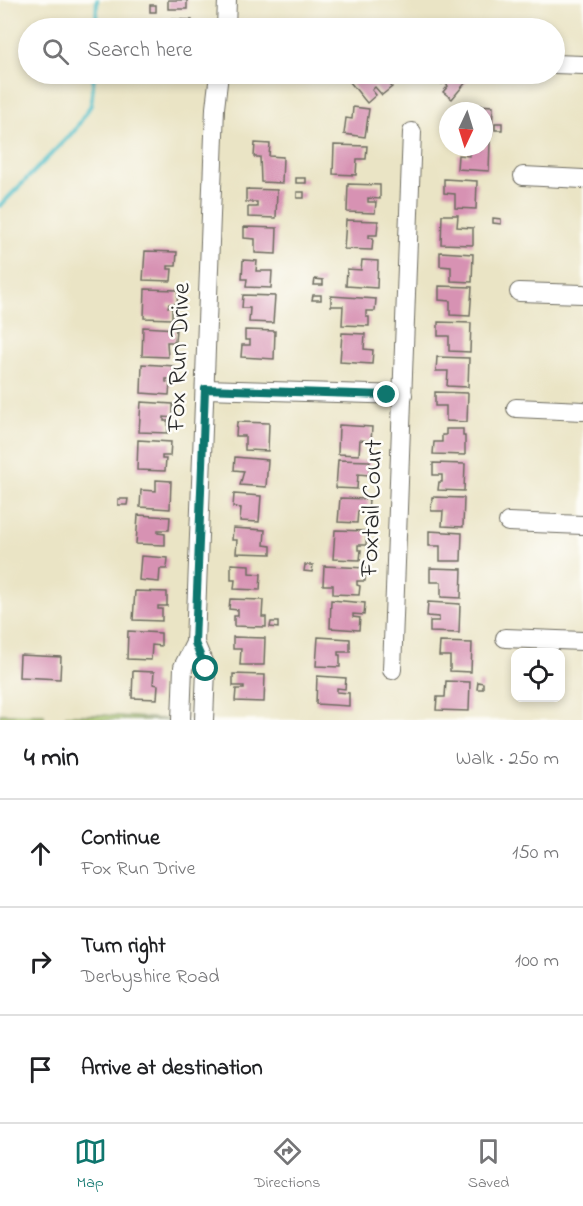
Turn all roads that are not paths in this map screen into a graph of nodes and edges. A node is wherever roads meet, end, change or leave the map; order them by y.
1 (227, 0) edge
2 (226, 18) edge
3 (565, 64) edge
4 (583, 65) edge
5 (218, 84) edge
6 (412, 132) dead end
7 (523, 176) dead end
8 (583, 179) edge
9 (519, 292) dead end
10 (583, 294) edge
11 (205, 389) junction
12 (403, 395) junction
13 (516, 408) dead end
14 (583, 411) edge
15 (508, 522) dead end
16 (583, 525) edge
17 (505, 638) dead end
18 (583, 641) edge
19 (195, 643) junction
20 (392, 670) dead end
21 (181, 720) edge
22 (204, 720) edge

1 - 2 street
3 - 4 street
5 - 11 street, Fox Run Drive
6 - 12 street, Foxtail Court
7 - 8 street
9 - 10 street
11 - 12 street
11 - 19 street, Fox Run Drive
12 - 20 street, Foxtail Court
13 - 14 street
15 - 16 street
17 - 18 street
19 - 21 street, Fox Run Drive
19 - 22 street, Fox Run Drive

